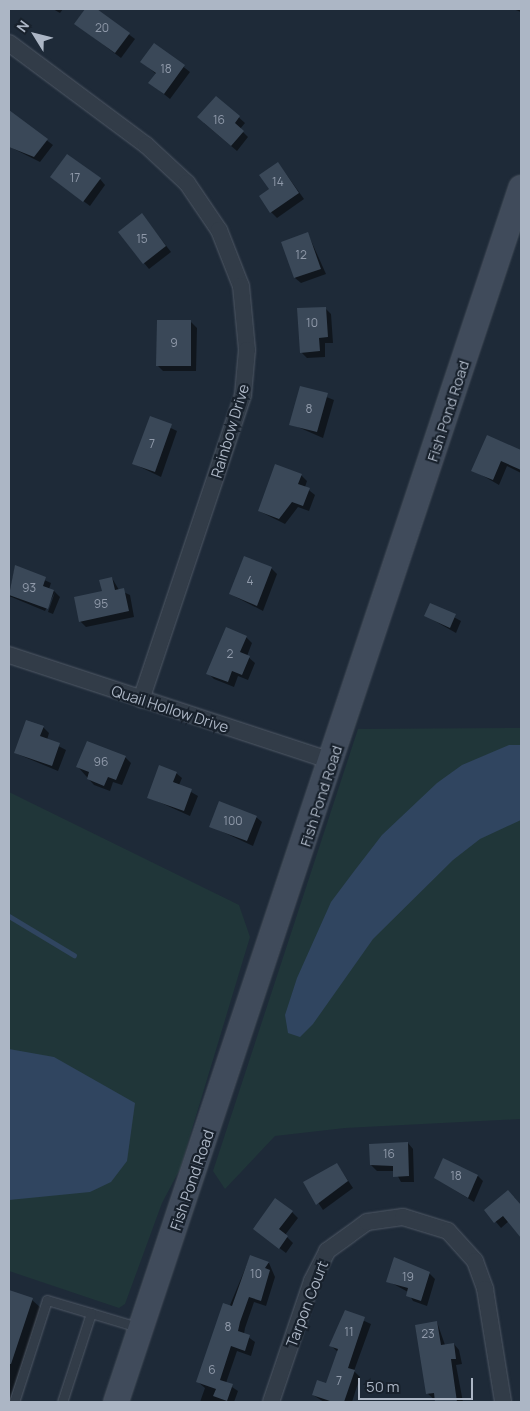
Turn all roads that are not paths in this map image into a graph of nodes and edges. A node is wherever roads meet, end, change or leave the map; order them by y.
1 (9, 43) edge
2 (521, 188) edge
3 (9, 655) edge
4 (141, 699) junction
5 (332, 761) junction
6 (91, 1313) junction
7 (142, 1328) junction
8 (14, 1402) edge
9 (62, 1402) edge
10 (116, 1402) edge
11 (271, 1402) edge
12 (503, 1402) edge

1 - 4 street, Rainbow Drive
2 - 5 street, Fish Pond Road
3 - 4 street, Quail Hollow Drive
4 - 5 street, Quail Hollow Drive
5 - 7 street, Fish Pond Road
6 - 7 lane
6 - 8 lane
6 - 9 lane
7 - 10 street, Fish Pond Road
11 - 12 street, Tarpon Court

